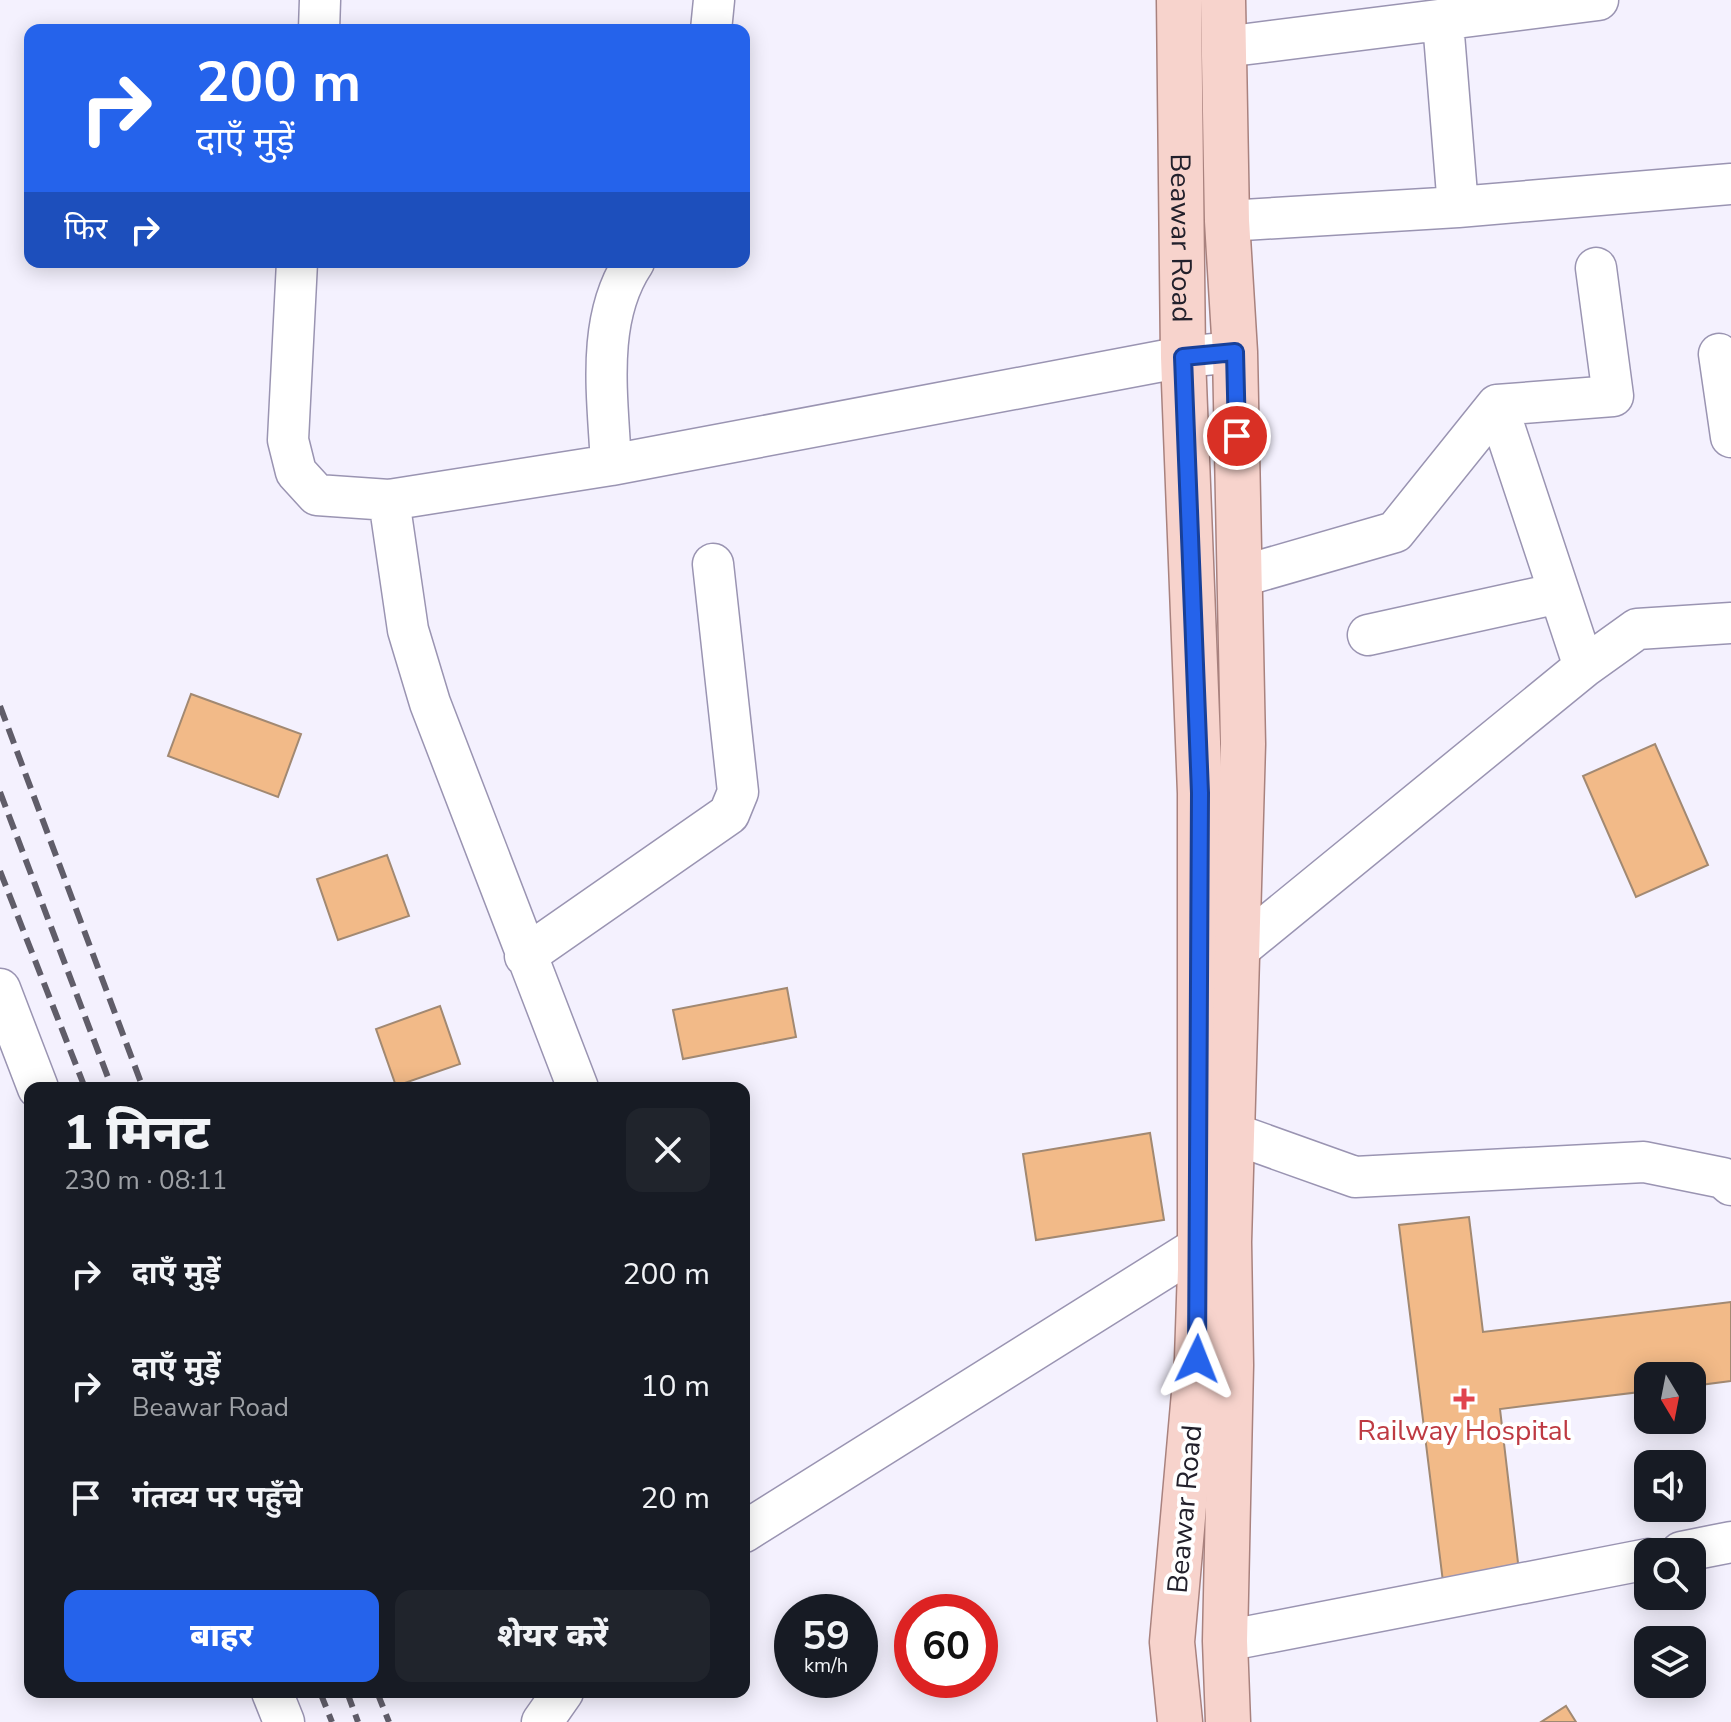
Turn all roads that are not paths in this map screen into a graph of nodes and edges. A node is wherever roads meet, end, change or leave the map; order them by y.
1 (320, 0) edge
2 (714, 0) edge
3 (1179, 0) edge
4 (1223, 0) edge
5 (1598, 0) edge
6 (1443, 22) junction
7 (319, 24) edge
8 (712, 24) edge
9 (1224, 47) junction
10 (1731, 184) edge
11 (1458, 207) junction
12 (1227, 221) junction
13 (297, 268) edge
14 (631, 268) edge
15 (1596, 268) dead end
16 (1235, 352) junction
17 (1719, 354) dead end
18 (1183, 357) junction
19 (1497, 405) junction
20 (1731, 437) edge
21 (611, 465) junction
22 (389, 500) junction
23 (713, 564) dead end
24 (1239, 577) junction
25 (1559, 593) junction
26 (1731, 623) edge
27 (1368, 635) dead end
28 (1584, 667) junction
29 (1220, 955) junction
30 (525, 956) junction
31 (0, 989) edge
32 (36, 1082) edge
33 (576, 1082) edge
34 (1216, 1127) junction
35 (1731, 1185) edge
36 (1210, 1252) junction
37 (1214, 1362) junction
38 (750, 1517) edge
39 (1731, 1542) edge
40 (1706, 1547) edge
41 (1634, 1562) edge
42 (1225, 1641) junction
43 (274, 1698) edge
44 (559, 1698) edge
45 (284, 1722) edge
46 (542, 1722) edge
47 (1180, 1722) edge
48 (1228, 1722) edge

1 - 7 street
2 - 8 street
3 - 18 main road, Beawar Road
4 - 9 main road, Beawar Road
5 - 6 street
6 - 9 street
6 - 11 street
9 - 12 main road, Beawar Road
10 - 11 street
11 - 12 street
12 - 16 main road, Beawar Road
13 - 22 street
14 - 21 street
15 - 19 street
16 - 18 street
16 - 24 main road, Beawar Road
17 - 20 street
18 - 21 street
18 - 29 main road, Beawar Road
19 - 24 street
19 - 25 street
21 - 22 street
22 - 30 street
23 - 30 street
24 - 29 main road, Beawar Road
25 - 27 street
25 - 28 street
26 - 28 street
28 - 29 street
29 - 34 main road, Beawar Road
30 - 33 street
31 - 32 street
34 - 35 street
34 - 36 main road, Beawar Road
36 - 37 main road, Beawar Road
36 - 38 street
37 - 42 main road, Beawar Road
37 - 47 main road, Beawar Road
39 - 40 street
41 - 42 street
42 - 48 main road, Beawar Road
43 - 45 street
44 - 46 street

